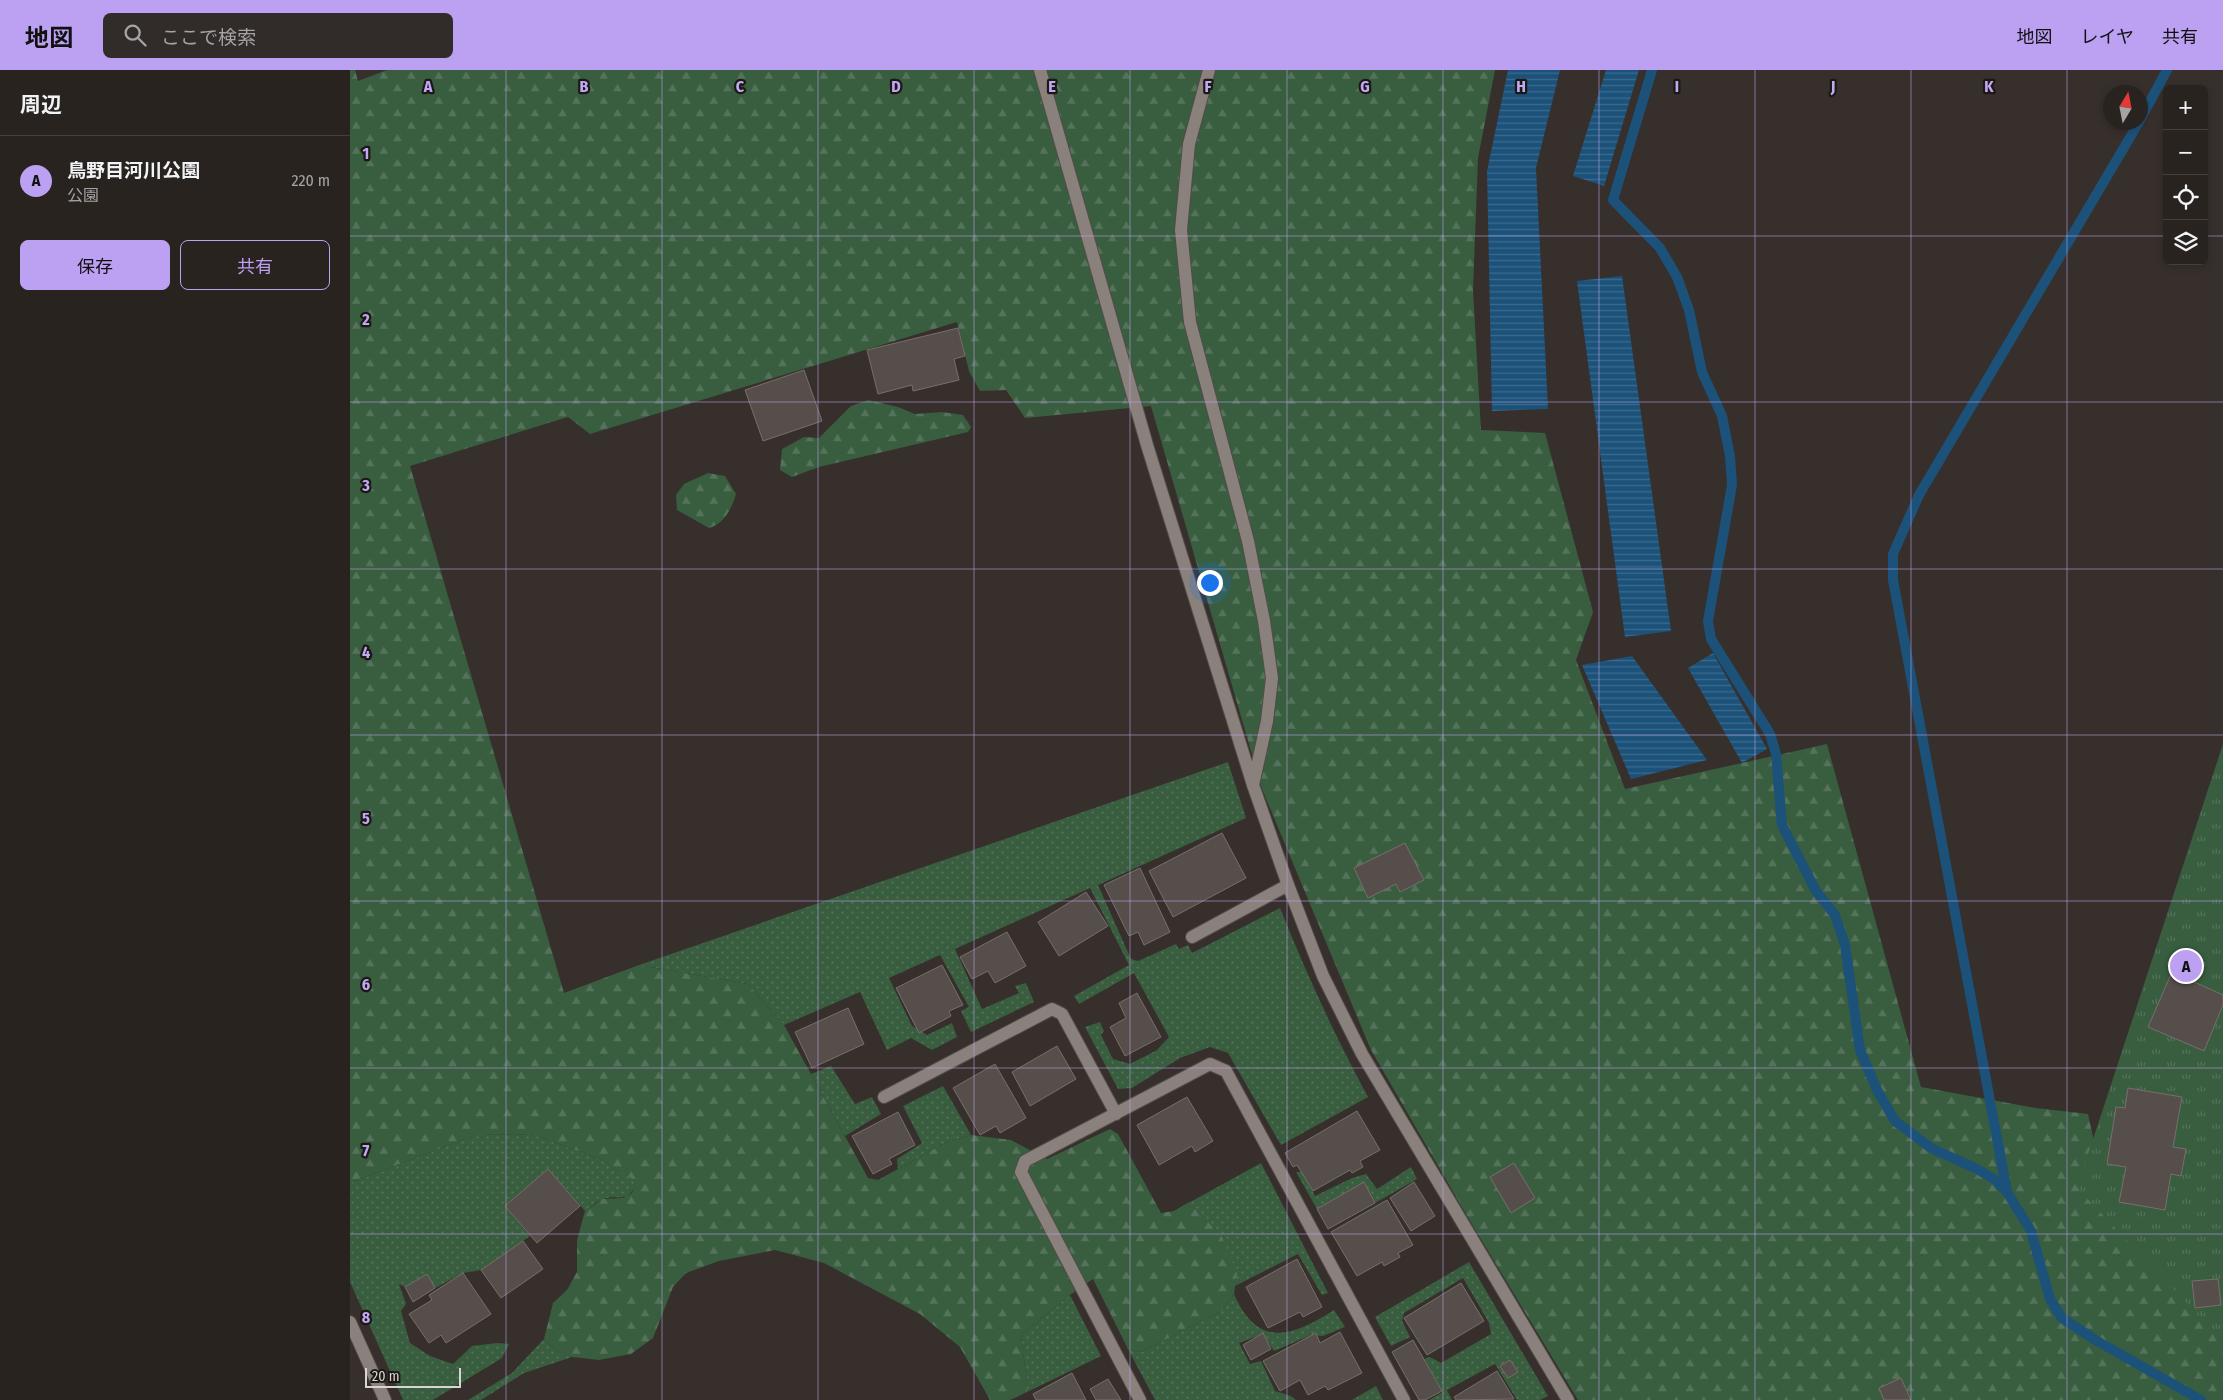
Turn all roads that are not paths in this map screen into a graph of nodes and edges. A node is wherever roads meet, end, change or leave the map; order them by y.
1 (1040, 70) edge
2 (1209, 70) edge
3 (1252, 785) junction
4 (1288, 885) junction
5 (1192, 937) dead end
6 (884, 1097) dead end
7 (1116, 1114) junction
8 (350, 1322) edge
9 (385, 1400) edge
10 (1140, 1400) edge
11 (1404, 1400) edge
12 (1568, 1400) edge

1 - 3 street
2 - 3 street
3 - 4 street
4 - 5 street
4 - 12 street
6 - 7 street
7 - 10 street
7 - 11 street
8 - 9 street

